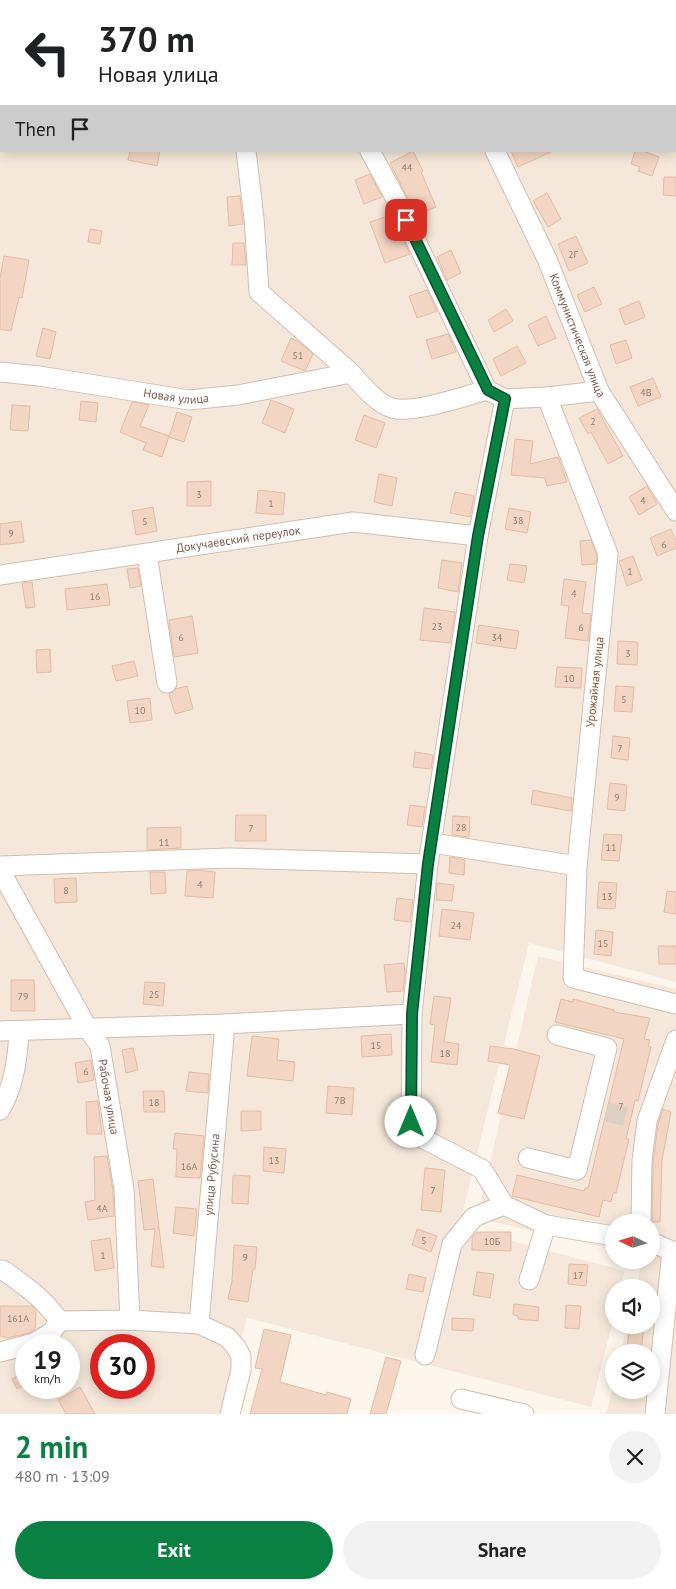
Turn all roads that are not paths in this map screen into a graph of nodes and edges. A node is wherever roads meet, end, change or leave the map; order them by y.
1 (246, 152) edge
2 (371, 152) edge
3 (495, 152) edge
4 (0, 372) edge
5 (351, 373) junction
6 (488, 390) junction
7 (600, 390) junction
8 (547, 397) junction
9 (505, 399) junction
10 (676, 511) edge
11 (478, 536) junction
12 (147, 554) junction
13 (0, 575) edge
14 (167, 682) dead end
15 (433, 843) junction
16 (428, 864) junction
17 (0, 866) edge
18 (577, 866) junction
19 (0, 870) edge
20 (676, 1004) edge
21 (412, 1014) junction
22 (225, 1024) junction
23 (88, 1029) junction
24 (0, 1031) edge
25 (19, 1031) junction
26 (557, 1035) dead end
27 (676, 1040) edge
28 (0, 1110) edge
29 (528, 1158) dead end
30 (504, 1205) junction
31 (641, 1214) edge
32 (546, 1225) junction
33 (605, 1235) edge
34 (660, 1246) edge
35 (674, 1251) edge
36 (0, 1270) edge
37 (529, 1280) dead end
38 (130, 1320) junction
39 (59, 1321) junction
40 (199, 1324) junction
41 (0, 1352) edge
42 (425, 1355) dead end
43 (461, 1399) dead end
44 (230, 1414) edge
45 (524, 1414) edge
46 (655, 1414) edge

1 - 5 street
2 - 6 street
3 - 7 street, Коммунистическая улица
4 - 5 street, Новая улица
5 - 6 street
6 - 9 street
7 - 8 street
7 - 10 street, Коммунистическая улица
8 - 9 street
8 - 18 street, Урожайная улица
9 - 11 street
11 - 12 street, Докучаевский переулок
11 - 15 street
12 - 13 street, Докучаевский переулок
12 - 14 street
15 - 16 street
15 - 18 street
16 - 17 street
16 - 21 street
18 - 20 street, Урожайная улица
19 - 23 street, Рабочая улица
21 - 22 street
21 - 30 street
22 - 23 street
22 - 40 street, улица Рубусина
23 - 25 street
23 - 38 street, Рабочая улица
24 - 25 street
25 - 28 street
26 - 29 street
27 - 31 street
30 - 32 street
30 - 42 street
32 - 33 street
32 - 37 street
34 - 35 street
35 - 46 street
36 - 39 street
38 - 39 street
38 - 40 street
39 - 41 street
40 - 44 street
43 - 45 street

